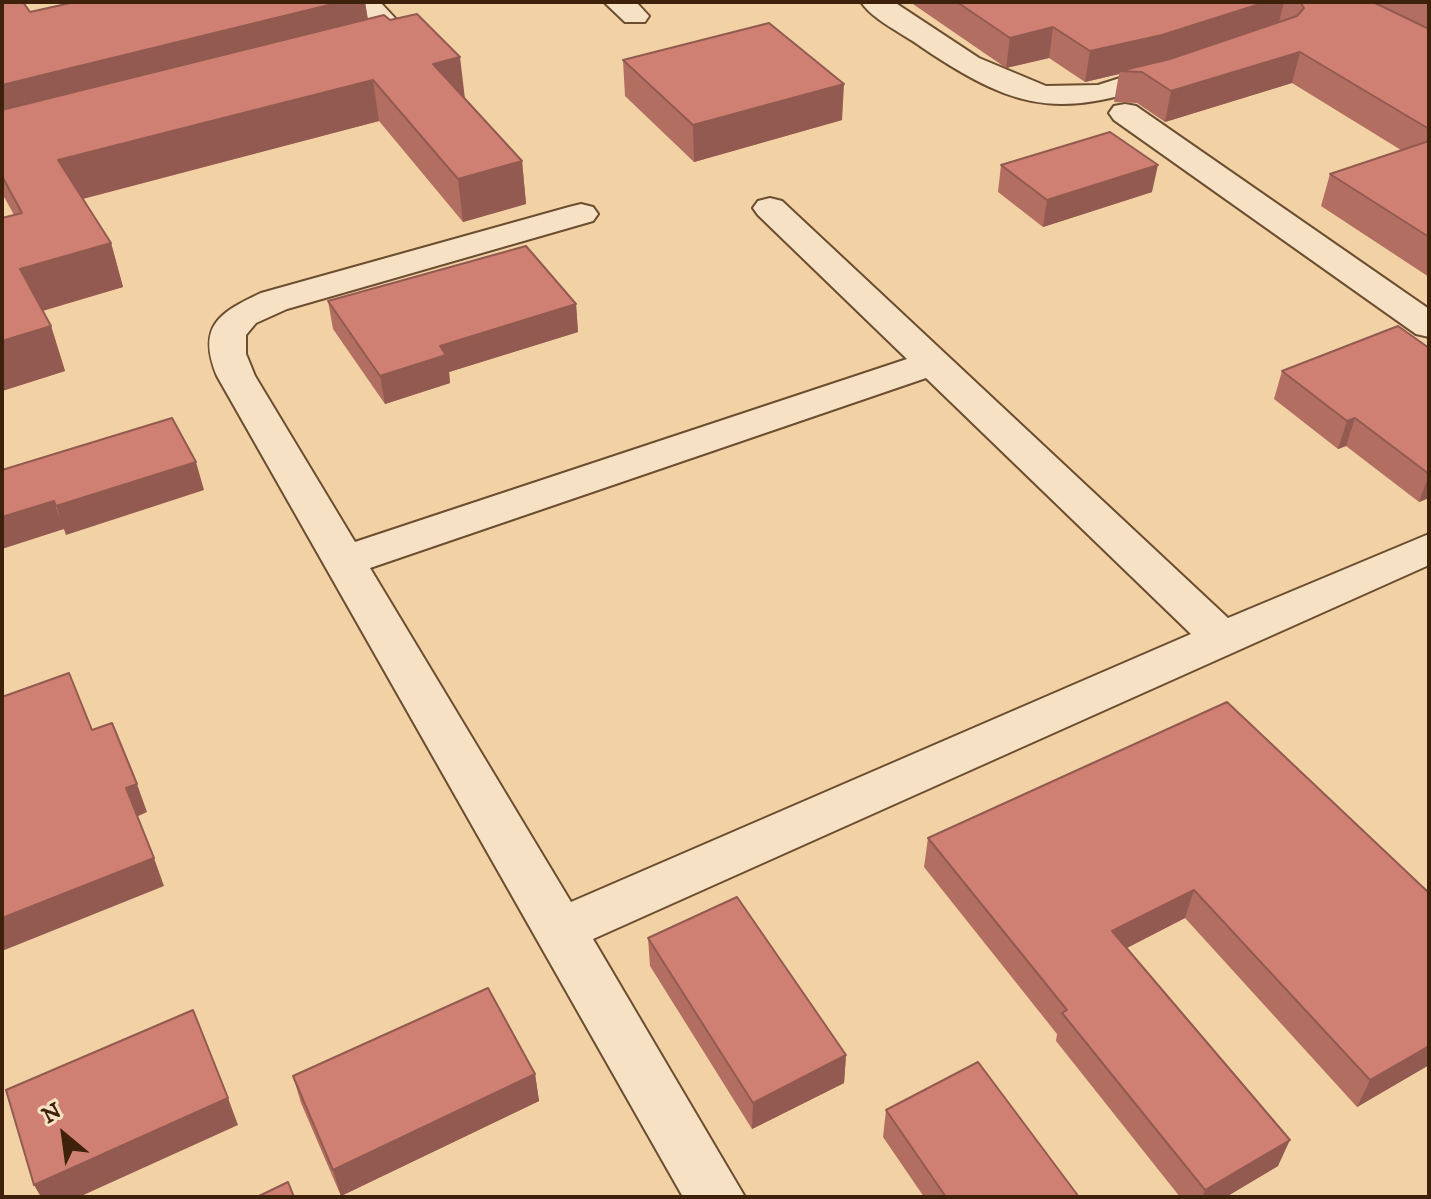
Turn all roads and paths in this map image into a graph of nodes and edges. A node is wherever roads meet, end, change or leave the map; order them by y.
1 (364, 2) edge
2 (875, 2) edge
3 (325, 61) edge
4 (1203, 61) edge
5 (1125, 113) dead end
6 (770, 208) dead end
7 (581, 214) dead end
8 (1429, 326) edge
9 (934, 363) junction
10 (1429, 548) edge
11 (344, 561) junction
12 (1222, 638) junction
13 (559, 930) junction
14 (715, 1197) edge

1 - 3 street
2 - 4 street
5 - 8 street
6 - 9 street
7 - 11 street
9 - 11 street
9 - 12 street
10 - 12 street
11 - 13 street
12 - 13 street
13 - 14 street

